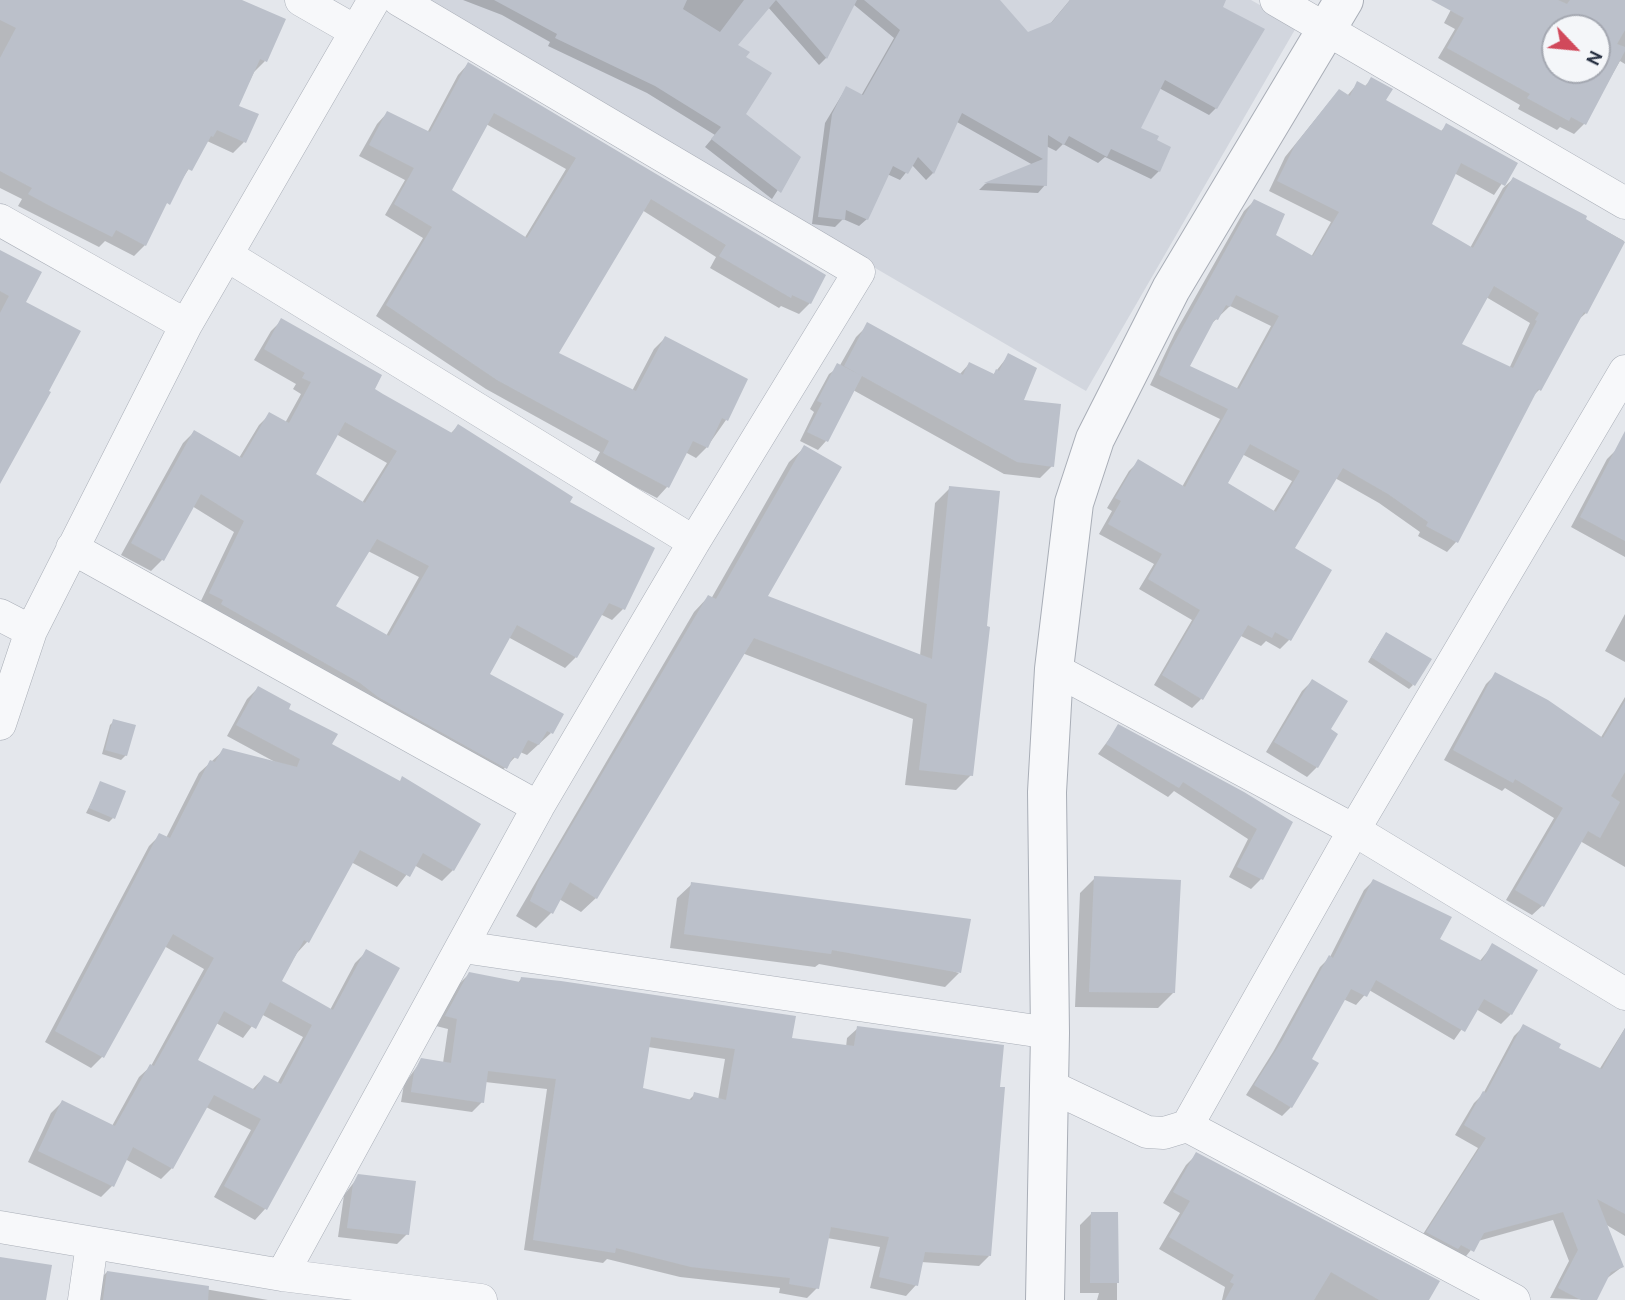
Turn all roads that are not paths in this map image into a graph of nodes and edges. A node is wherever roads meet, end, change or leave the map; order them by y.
1 (301, 0) edge
2 (374, 0) edge
3 (399, 0) edge
4 (1276, 0) edge
5 (1335, 15) edge
6 (355, 30) junction
7 (1625, 203) edge
8 (0, 220) edge
9 (228, 256) junction
10 (186, 325) junction
11 (1625, 371) edge
12 (694, 542) junction
13 (72, 548) junction
14 (0, 614) edge
15 (31, 631) junction
16 (1054, 669) junction
17 (0, 724) edge
18 (538, 807) junction
19 (1354, 830) junction
20 (463, 947) junction
21 (1625, 994) edge
22 (1050, 1033) junction
23 (1050, 1086) junction
24 (1187, 1126) junction
25 (0, 1227) edge
26 (92, 1244) junction
27 (282, 1275) junction
28 (1479, 1291) edge
29 (84, 1300) edge
30 (481, 1300) edge
31 (1045, 1300) edge
32 (1514, 1300) edge

1 - 6 street
2 - 6 street
3 - 12 street
4 - 5 street
5 - 7 street
5 - 16 street
6 - 9 street
8 - 10 street
9 - 10 street
9 - 12 street
10 - 13 street
11 - 19 street
12 - 18 street
13 - 15 street
13 - 18 street
14 - 15 street
15 - 17 street
16 - 19 street
16 - 22 street
18 - 20 street
19 - 21 street
19 - 24 street
20 - 22 street
20 - 27 street
22 - 23 street
23 - 24 street
23 - 31 street
24 - 28 street
25 - 26 street
26 - 27 street
26 - 29 street
27 - 30 street
28 - 32 street

